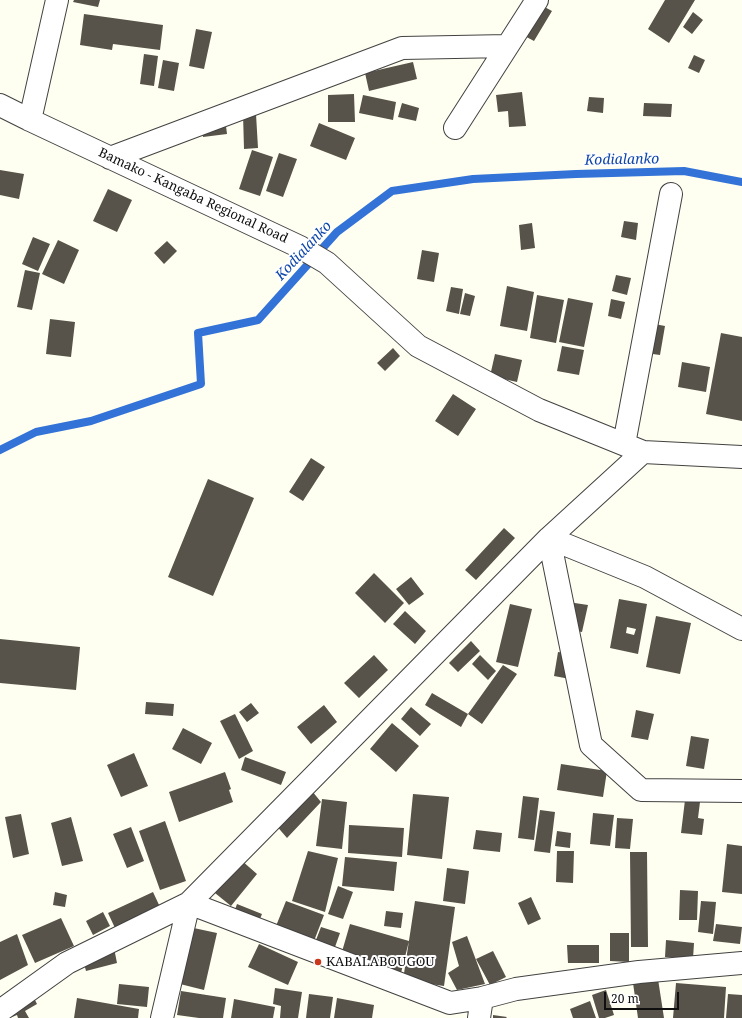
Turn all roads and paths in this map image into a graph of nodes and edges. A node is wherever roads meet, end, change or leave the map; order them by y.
1 (57, 0) edge
2 (538, 0) edge
3 (507, 46) junction
4 (0, 105) edge
5 (30, 120) junction
6 (455, 128) dead end
7 (110, 158) junction
8 (671, 194) dead end
9 (634, 448) junction
10 (742, 457) edge
11 (549, 538) junction
12 (742, 629) edge
13 (742, 791) edge
14 (189, 903) junction
15 (742, 963) edge
16 (480, 1008) edge
17 (0, 1011) edge
18 (162, 1018) edge

1 - 5 street
2 - 3 street
3 - 6 street
3 - 7 street
4 - 5 street, Bamako - Kangaba Regional Road
5 - 7 street, Bamako - Kangaba Regional Road
7 - 9 street, Bamako - Kangaba Regional Road
8 - 9 street
9 - 10 street, Bamako - Kangaba Regional Road
9 - 11 street
11 - 12 street
11 - 13 street
11 - 14 street
14 - 16 street
14 - 17 street
14 - 18 street
15 - 16 street

